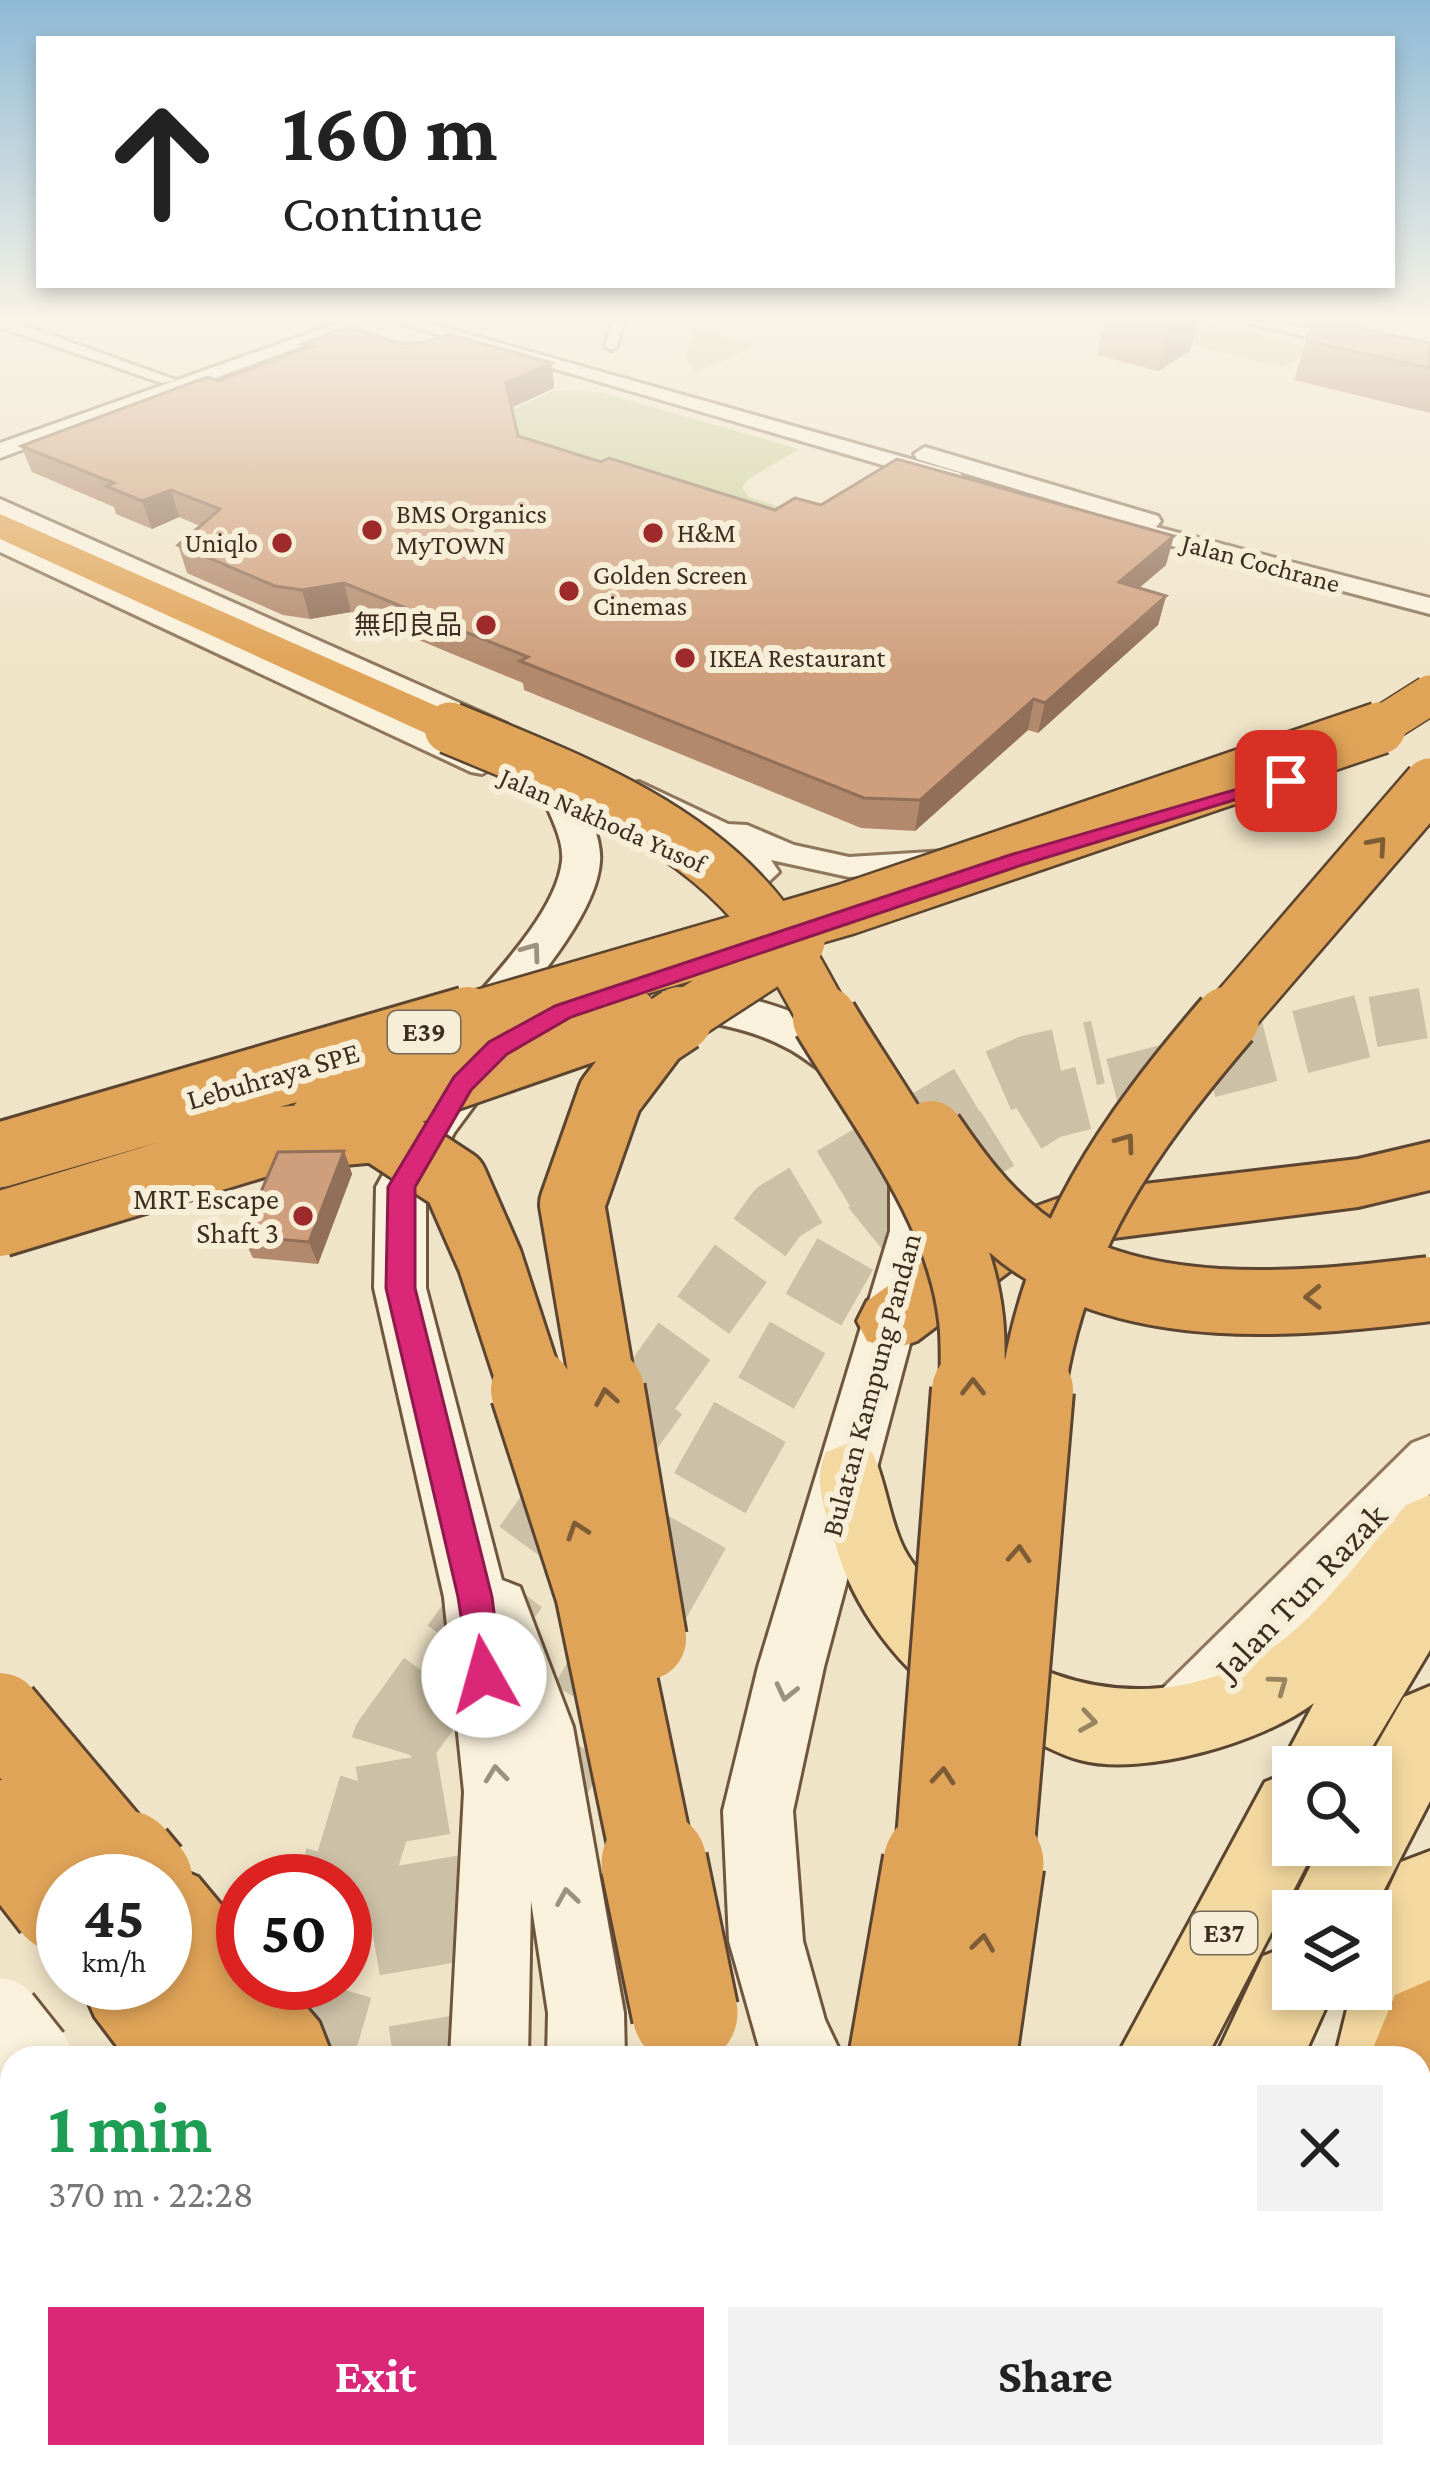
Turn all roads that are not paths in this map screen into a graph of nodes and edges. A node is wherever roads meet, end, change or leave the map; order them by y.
1 (41, 436) edge
2 (807, 436) edge
3 (870, 436) edge
4 (0, 451) edge
5 (0, 506) edge
6 (0, 525) edge
7 (0, 543) edge
8 (1430, 592) edge
9 (1430, 606) edge
10 (1430, 695) edge
11 (1430, 718) edge
12 (477, 741) junction
13 (1430, 784) edge
14 (562, 799) junction
15 (671, 806) junction
16 (1043, 857) junction
17 (863, 894) junction
18 (762, 915) junction
19 (563, 1011) junction
20 (461, 1044) junction
21 (0, 1155) edge
22 (1430, 1166) edge
23 (0, 1177) edge
24 (0, 1186) edge
25 (0, 1225) edge
26 (1430, 1289) edge
27 (892, 1321) junction
28 (433, 1421) junction
29 (1430, 1459) edge
30 (849, 1473) junction
31 (1430, 1527) edge
32 (1430, 1591) edge
33 (0, 1714) edge
34 (1430, 1723) edge
35 (1170, 1724) junction
36 (1330, 1746) edge
37 (1392, 1794) edge
38 (0, 1821) edge
39 (1272, 1849) edge
40 (0, 1851) edge
41 (117, 1854) edge
42 (36, 1866) edge
43 (36, 1891) edge
44 (1430, 1891) edge
45 (192, 1944) edge
46 (144, 2010) edge
47 (150, 2010) edge
48 (1281, 2010) edge
49 (0, 2019) edge
50 (683, 2035) edge
51 (586, 2036) edge
52 (22, 2046) edge
53 (177, 2046) edge
54 (179, 2046) edge
55 (273, 2046) edge
56 (489, 2046) edge
57 (797, 2046) edge
58 (904, 2046) edge
59 (965, 2046) edge
60 (1165, 2046) edge
61 (1264, 2046) edge
62 (1381, 2046) edge

1 - 4 street
2 - 9 street, Jalan Cochrane
3 - 8 street, Jalan Cochrane
5 - 12 street, Jalan Nakhoda Yusof
6 - 12 highway
7 - 12 street, Jalan Nakhoda Yusof
10 - 17 highway, Lebuhraya SPE / E39, bridge
11 - 16 highway, Lebuhraya SPE / E39
12 - 14 street, Jalan Nakhoda Yusof
12 - 15 street, Jalan Nakhoda Yusof
12 - 18 highway, bridge
59 -> 13 highway, bridge
14 - 15 street, Jalan Nakhoda Yusof
20 -> 14 main road
15 - 17 street
16 - 17 highway, bridge
16 - 23 highway, Lebuhraya SPE / E39, bridge
16 - 25 highway, bridge
17 - 19 highway
17 - 21 highway, Lebuhraya SPE / E39, bridge
50 -> 17 highway, bridge
26 -> 18 highway, bridge
58 -> 18 highway, bridge
19 - 20 main road
19 - 27 main road, Bulatan Kampung Pandan
19 - 28 main road, Bulatan Kampung Pandan
20 - 24 main road
22 - 27 highway
50 -> 25 highway, bridge
27 - 30 main road, Bulatan Kampung Pandan
51 -> 28 main road
56 -> 28 main road, Bulatan Kampung Pandan
29 - 35 street, Jalan Tun Razak
30 -> 35 main road
30 -> 57 main road, Bulatan Kampung Pandan
35 -> 31 main road
32 - 36 main road
33 - 41 highway, bridge
34 - 37 main road
38 - 42 highway, bridge
39 - 60 main road, E37
40 - 43 main road
44 - 62 main road
45 - 55 highway
46 - 53 main road
47 - 54 highway
48 - 61 main road
49 - 52 main road, bridge

